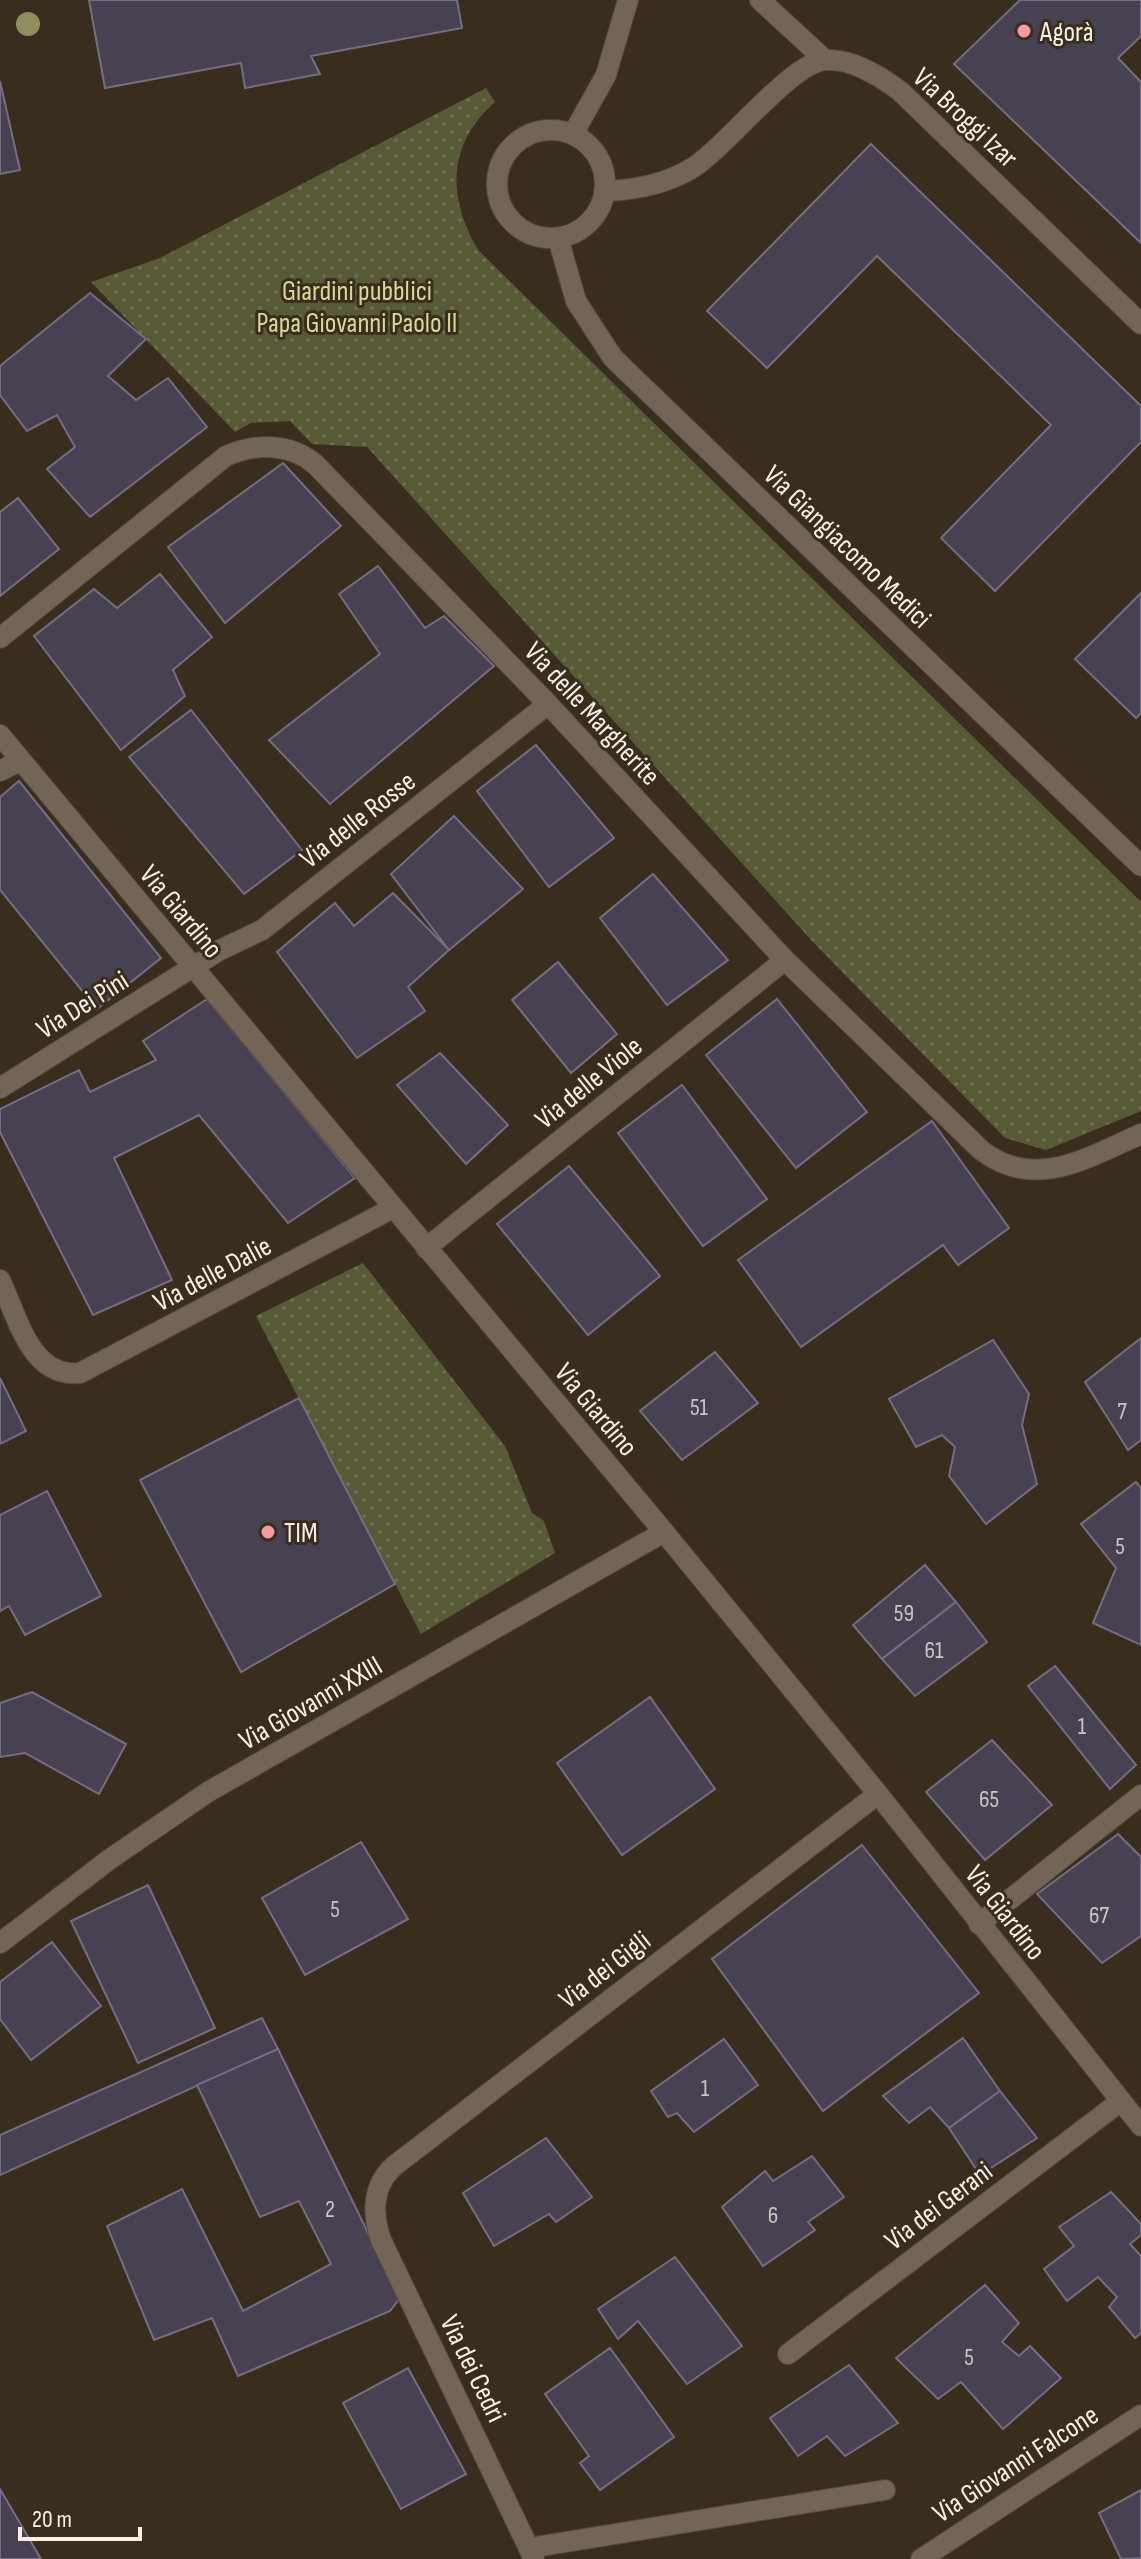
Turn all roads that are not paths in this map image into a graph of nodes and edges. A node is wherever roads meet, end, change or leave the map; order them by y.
1 (628, 0) edge
2 (760, 0) edge
3 (824, 59) junction
4 (573, 134) junction
5 (605, 191) junction
6 (558, 238) junction
7 (1141, 324) edge
8 (0, 638) edge
9 (548, 704) junction
10 (0, 735) edge
11 (20, 761) junction
12 (0, 771) edge
13 (1141, 866) edge
14 (785, 960) junction
15 (194, 968) junction
16 (0, 1088) edge
17 (1141, 1134) edge
18 (393, 1208) junction
19 (426, 1248) junction
20 (0, 1280) edge
21 (664, 1532) junction
22 (878, 1794) junction
23 (1141, 1795) edge
24 (979, 1924) junction
25 (0, 1943) edge
26 (1121, 2101) junction
27 (1141, 2126) edge
28 (375, 2199) joint
29 (788, 2354) dead end
30 (1141, 2415) edge
31 (885, 2490) dead end
32 (531, 2554) edge
33 (921, 2559) edge

1 - 4 street
2 - 3 street
3 - 5 street
3 - 7 street, Via Broggi Izar
4 - 5 street
4 - 6 street
5 - 6 street
6 - 13 street, Via Giangiacomo Medici
8 - 9 street, Via delle Margherite
9 - 14 street, Via delle Margherite
9 - 15 street, Via delle Rosse
10 - 11 street, Via Giardino
11 - 12 street
11 - 15 street, Via Giardino
14 - 17 street, Via delle Margherite
14 - 19 street, Via delle Viole
15 - 16 street, Via Dei Pini
15 - 18 street, Via Giardino
18 - 19 street, Via Giardino
18 - 20 street, Via delle Dalie
19 - 21 street, Via Giardino
21 - 22 street, Via Giardino
21 - 25 street, Via Giovanni XXIII
22 - 24 street, Via Giardino
22 - 28 street, Via dei Gigli
23 - 24 street
24 - 26 street, Via Giardino
26 - 27 street, Via Giardino
26 - 29 street, Via dei Gerani
28 - 32 street, Via dei Cedri
30 - 33 street, Via Giovanni Falcone
31 - 32 street

